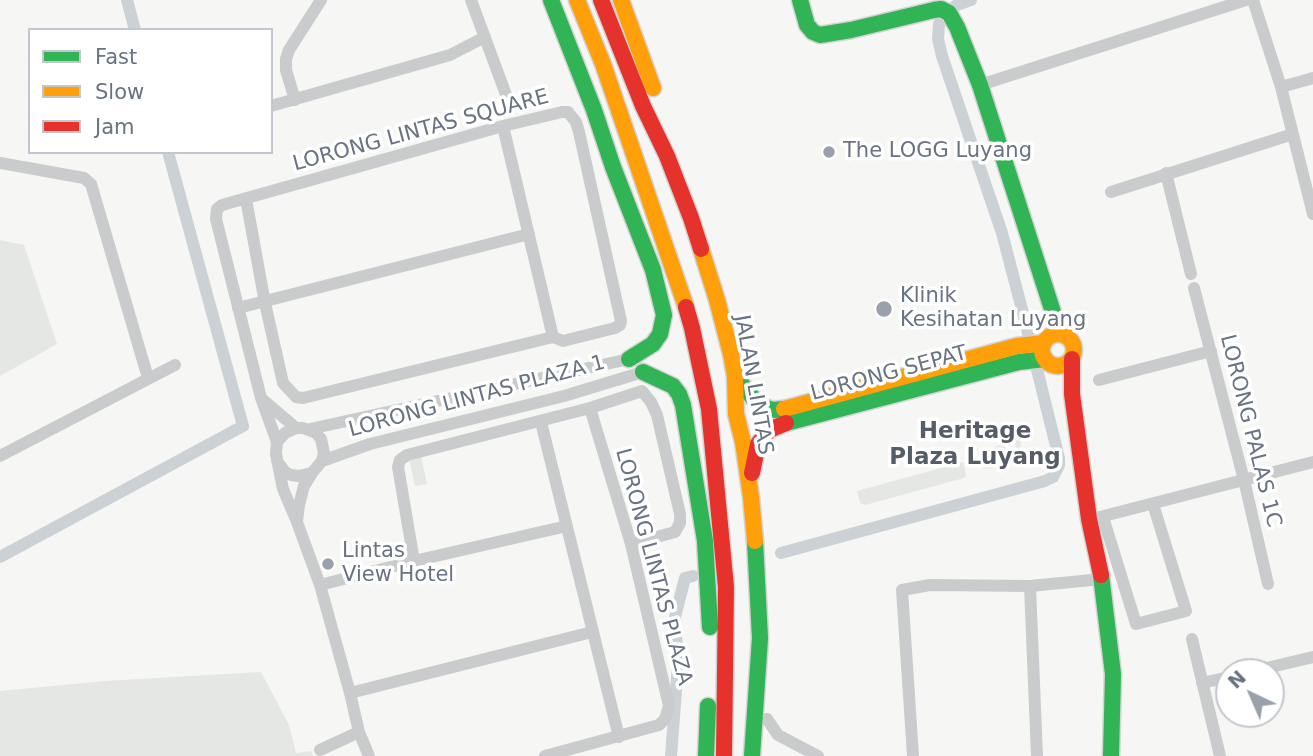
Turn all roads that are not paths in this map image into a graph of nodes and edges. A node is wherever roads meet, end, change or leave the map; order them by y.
1 (321, 0) edge
2 (471, 0) edge
3 (551, 0) edge
4 (577, 0) edge
5 (601, 0) edge
6 (621, 0) edge
7 (800, 0) edge
8 (1246, 0) edge
9 (1253, 0) edge
10 (940, 5) edge
11 (485, 37) junction
12 (1313, 78) edge
13 (980, 85) junction
14 (1282, 87) junction
15 (295, 100) junction
16 (509, 100) dead end
17 (273, 106) edge
18 (503, 126) junction
19 (1293, 134) junction
20 (606, 143) junction
21 (667, 156) junction
22 (0, 163) edge
23 (1166, 173) junction
24 (1111, 192) dead end
25 (246, 199) junction
26 (1313, 214) edge
27 (529, 234) junction
28 (667, 251) junction
29 (1191, 274) dead end
30 (678, 285) junction
31 (1194, 288) dead end
32 (265, 303) junction
33 (238, 309) junction
34 (1059, 334) junction
35 (553, 337) junction
36 (1211, 351) junction
37 (1039, 356) junction
38 (629, 359) junction
39 (175, 365) dead end
40 (643, 372) junction
41 (735, 376) junction
42 (148, 378) junction
43 (1099, 380) dead end
44 (261, 398) junction
45 (590, 408) junction
46 (785, 416) junction
47 (541, 422) junction
48 (296, 428) junction
49 (310, 429) junction
50 (277, 442) junction
51 (0, 456) edge
52 (277, 460) junction
53 (323, 461) junction
54 (1313, 462) edge
55 (312, 473) junction
56 (1244, 480) junction
57 (751, 497) junction
58 (1153, 505) junction
59 (1096, 518) junction
60 (297, 522) junction
61 (567, 526) junction
62 (722, 528) junction
63 (631, 544) junction
64 (414, 561) junction
65 (1102, 579) junction
66 (1268, 584) dead end
67 (320, 585) junction
68 (1030, 586) junction
69 (592, 632) junction
70 (761, 638) junction
71 (1192, 639) dead end
72 (1313, 657) edge
73 (1285, 664) edge
74 (1215, 680) edge
75 (1202, 683) junction
76 (350, 694) junction
77 (723, 713) junction
78 (767, 719) junction
79 (359, 732) junction
80 (619, 737) junction
81 (604, 741) junction
82 (320, 750) dead end
83 (369, 756) edge
84 (545, 756) edge
85 (603, 756) edge
86 (708, 756) edge
87 (724, 756) edge
88 (752, 756) edge
89 (766, 756) edge
90 (818, 756) edge
91 (913, 756) edge
92 (1037, 756) edge
93 (1111, 756) edge
94 (1220, 756) edge

1 - 15 street
2 - 11 street
3 - 20 main road
4 - 28 main road
5 - 21 main road, JALAN LINTAS
6 - 21 main road
7 - 10 main road
8 - 13 street
9 - 14 street
10 - 13 main road
11 - 15 street
11 - 16 street
12 - 14 street
13 - 34 main road
14 - 19 street
15 - 17 street
18 - 25 street, LORONG LINTAS SQUARE
18 - 27 street
18 - 35 street, LORONG LINTAS SQUARE
19 - 23 street
19 - 26 street
20 - 28 main road
20 - 38 main road
21 - 41 main road, JALAN LINTAS
22 - 42 street
23 - 24 street
23 - 29 street
25 - 32 street
25 - 33 street, LORONG LINTAS SQUARE
27 - 32 street
27 - 35 street
28 - 30 main road
30 - 38 main road
30 - 62 main road
31 - 36 street, LORONG PALAS 1C
32 - 33 street
32 - 35 street
33 - 44 street
34 - 37 main road
34 - 37 main road
36 - 43 street
36 - 56 street, LORONG PALAS 1C
37 - 46 main road, LORONG SEPAT
37 - 46 main road, LORONG SEPAT
37 - 59 main road
38 - 49 street, LORONG LINTAS PLAZA 1
39 - 42 street
40 - 53 street, LORONG LINTAS PLAZA 1
40 - 62 main road
40 - 86 main road
41 - 46 main road
41 - 57 main road, JALAN LINTAS
42 - 51 street
44 - 48 street
44 - 50 street
45 - 47 street
45 - 63 street, LORONG LINTAS PLAZA
45 - 63 street
46 - 57 main road
47 - 61 street
47 - 64 street, LORONG LINTAS PLAZA 1
48 - 49 street
48 - 50 street
49 - 53 street
50 - 52 street
52 - 55 street
52 - 60 street
53 - 55 street
54 - 56 street
55 - 60 street
56 - 58 street
56 - 66 street, LORONG PALAS 1C
57 - 70 main road, JALAN LINTAS
58 - 59 street
58 - 59 street
59 - 65 main road
60 - 67 street
61 - 64 street
61 - 69 street
62 - 77 main road
63 - 80 street, LORONG LINTAS PLAZA
64 - 67 street
65 - 68 street
65 - 93 main road
67 - 76 street
68 - 91 street
68 - 92 street
69 - 76 street
69 - 80 street
70 - 78 main road
70 - 88 main road, JALAN LINTAS
71 - 75 street
72 - 73 street
74 - 75 street
75 - 94 street
76 - 79 street
77 - 86 main road
77 - 87 main road
78 - 89 main road
78 - 90 street
79 - 82 street
79 - 83 street
80 - 81 street
81 - 84 street
81 - 85 street

